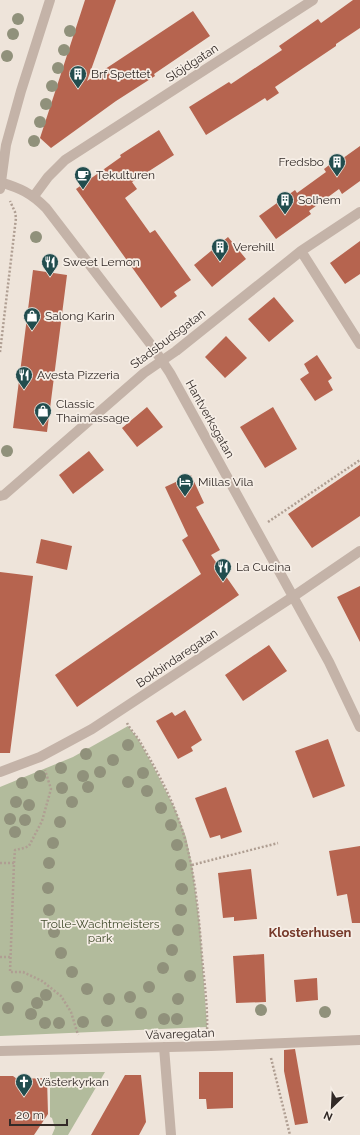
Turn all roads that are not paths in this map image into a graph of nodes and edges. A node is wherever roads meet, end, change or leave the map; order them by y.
1 (50, 0) edge
2 (313, 0) edge
3 (0, 184) edge
4 (34, 196) junction
5 (360, 212) edge
6 (301, 251) junction
7 (360, 344) edge
8 (161, 360) junction
9 (0, 496) edge
10 (360, 550) edge
11 (294, 596) junction
12 (360, 727) edge
13 (0, 772) edge
14 (360, 1040) edge
15 (164, 1047) junction
16 (0, 1051) edge
17 (171, 1135) edge

1 - 3 street
2 - 4 street, Slöjdgatan
3 - 4 street, Hantverksgatan
4 - 8 street, Hantverksgatan
5 - 6 street, Stadsbudsgatan
6 - 7 street
6 - 8 street, Stadsbudsgatan
8 - 9 street, Stadsbudsgatan
8 - 11 street, Hantverksgatan
10 - 11 street, Bokbindaregatan
11 - 12 street, Hantverksgatan
11 - 13 street, Bokbindaregatan
14 - 15 street, Vävaregatan
15 - 16 street, Vävaregatan
15 - 17 street

